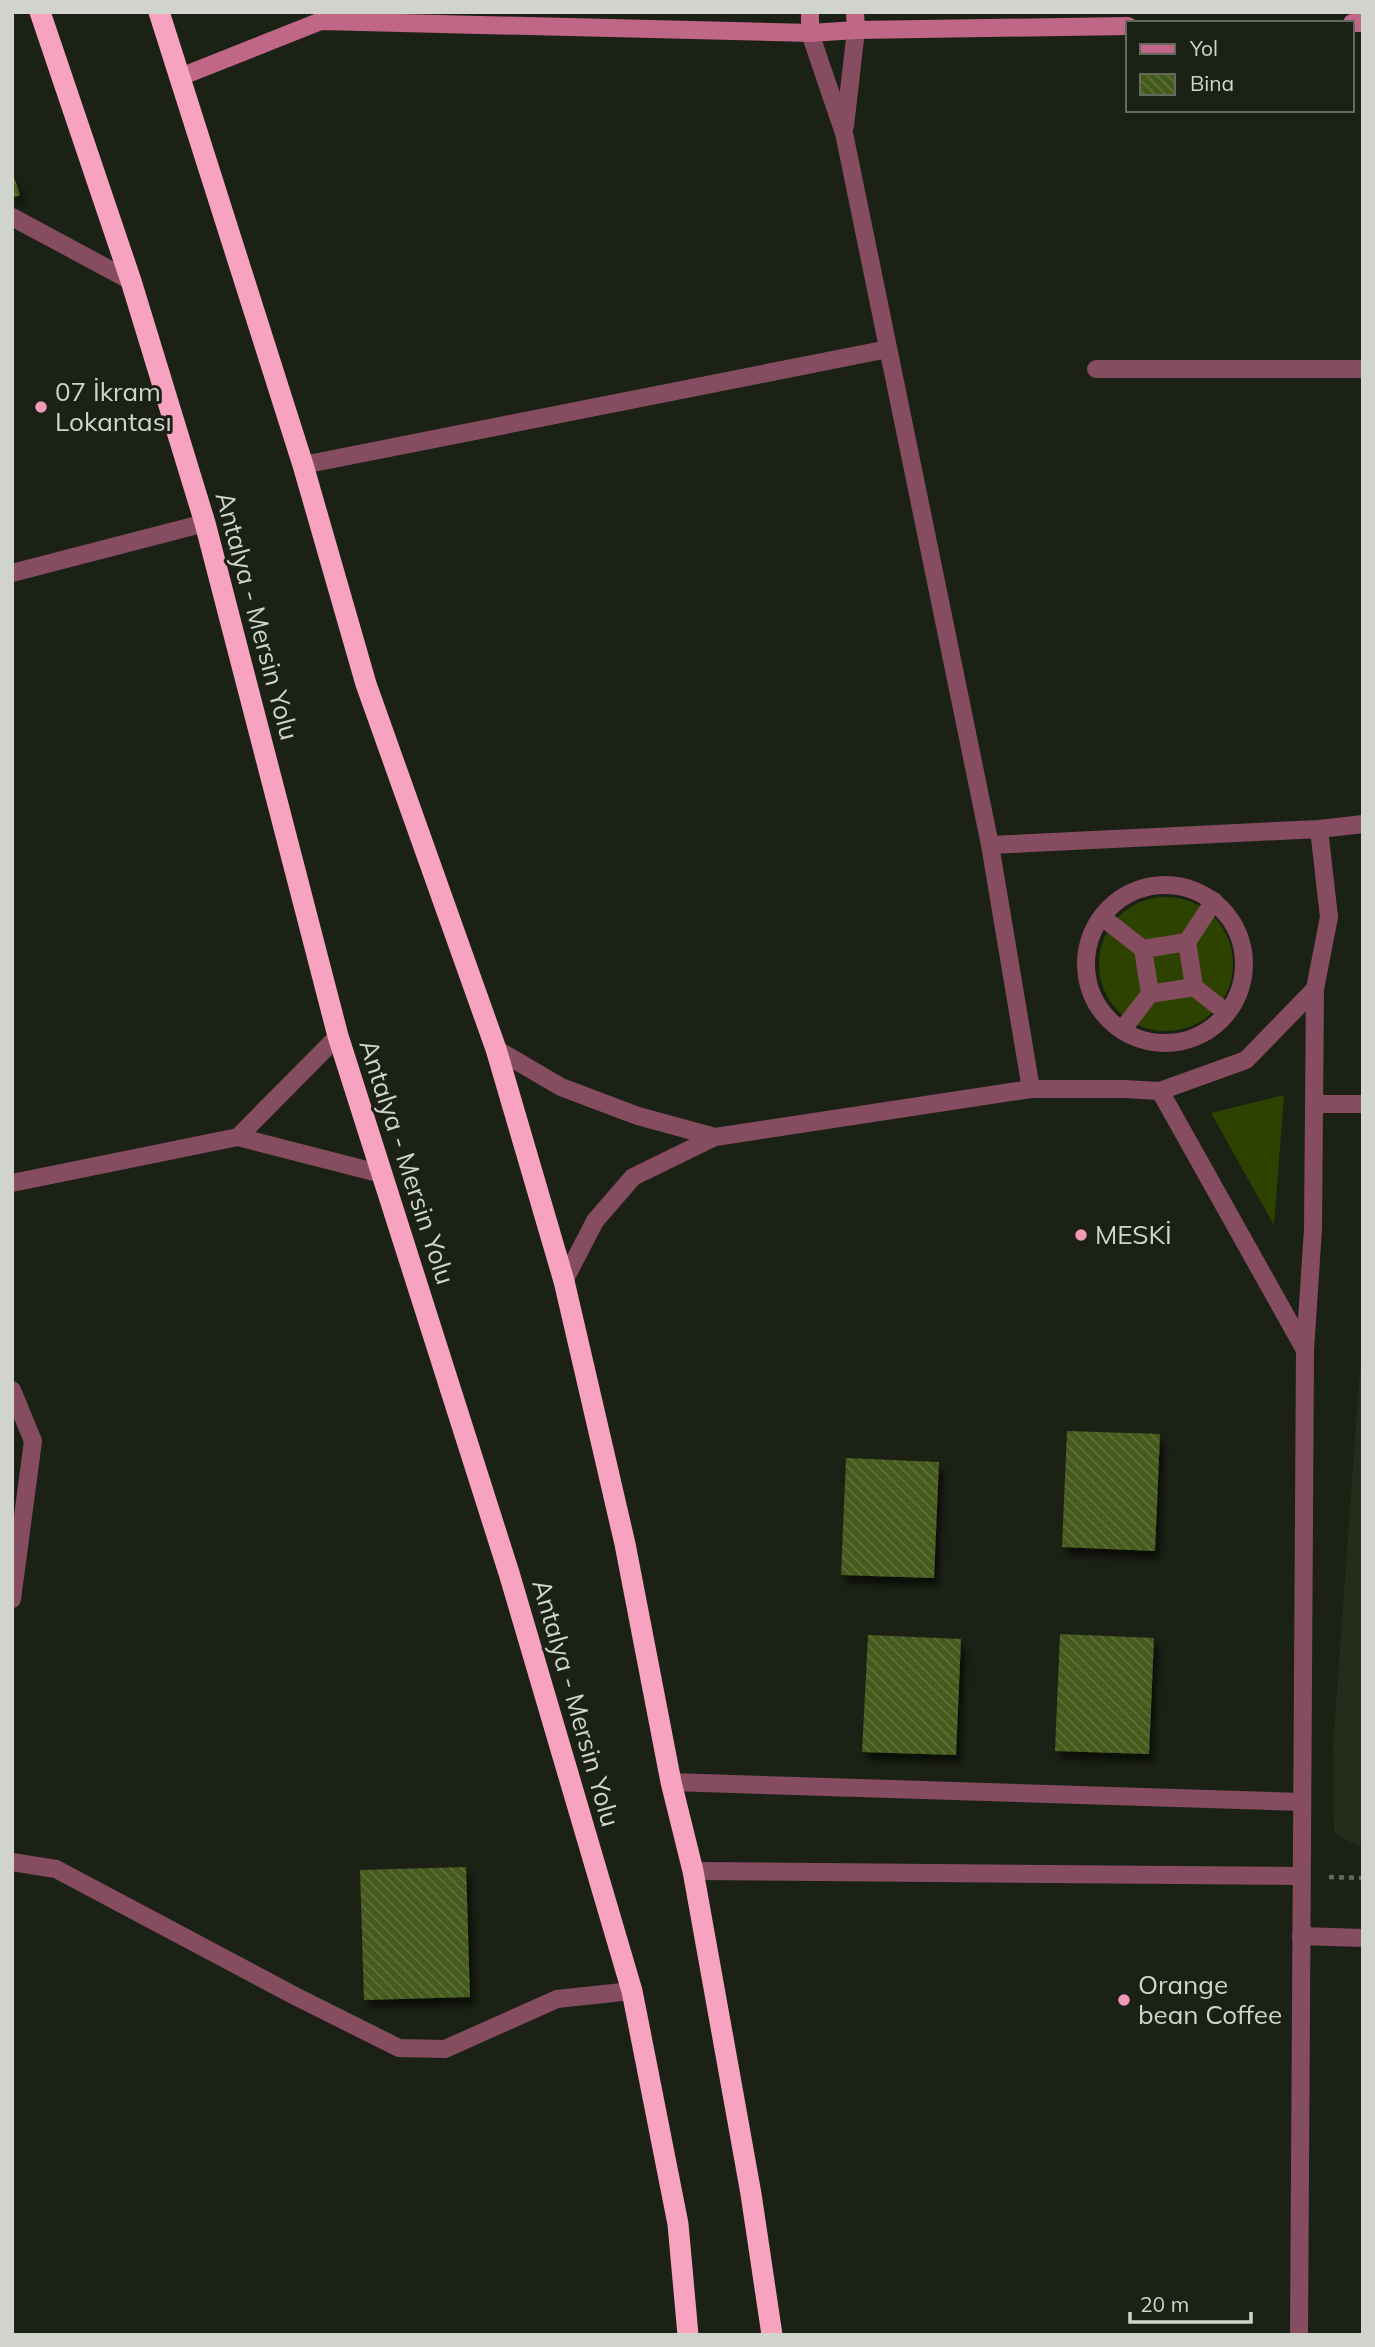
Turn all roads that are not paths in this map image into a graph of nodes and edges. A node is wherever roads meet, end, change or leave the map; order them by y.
1 (40, 12) edge
2 (159, 12) edge
3 (810, 12) edge
4 (318, 16) edge
5 (855, 21) edge
6 (1126, 26) edge
7 (810, 33) junction
8 (180, 77) junction
9 (844, 133) junction
10 (12, 217) edge
11 (131, 281) junction
12 (888, 349) junction
13 (1096, 369) dead end
14 (1363, 369) edge
15 (303, 466) junction
16 (205, 523) junction
17 (12, 573) edge
18 (1363, 824) edge
19 (1319, 829) junction
20 (990, 845) junction
21 (1214, 901) junction
22 (1102, 917) junction
23 (1187, 942) junction
24 (1143, 949) junction
25 (1194, 987) junction
26 (1315, 989) junction
27 (1150, 994) junction
28 (1227, 1013) junction
29 (1122, 1030) junction
30 (338, 1036) junction
31 (496, 1049) junction
32 (1031, 1089) junction
33 (1160, 1091) junction
34 (1315, 1104) junction
35 (1363, 1104) edge
36 (238, 1137) junction
37 (715, 1137) junction
38 (382, 1174) junction
39 (12, 1183) edge
40 (564, 1281) junction
41 (1305, 1350) junction
42 (12, 1390) edge
43 (12, 1599) edge
44 (671, 1782) junction
45 (1302, 1802) junction
46 (12, 1861) edge
47 (693, 1871) junction
48 (1302, 1876) junction
49 (1301, 1936) junction
50 (1363, 1938) edge
51 (632, 1991) junction
52 (688, 2335) edge
53 (772, 2335) edge
54 (1299, 2335) edge

1 - 11 highway, Antalya - Mersin Yolu
2 - 8 highway
3 - 7 street
4 - 7 street
4 - 8 street
5 - 6 street
5 - 7 street
5 - 9 street
7 - 9 street
8 - 15 highway
9 - 12 street
10 - 11 street
11 - 16 highway, Antalya - Mersin Yolu
12 - 15 street
12 - 20 street
13 - 14 street
15 - 31 highway
16 - 17 street
16 - 30 highway, Antalya - Mersin Yolu
18 - 19 street
19 - 20 street
19 - 26 street
20 - 32 street
21 - 22 street
21 - 23 street
21 - 28 street
22 - 24 street
22 - 29 street
23 - 24 street
23 - 25 street
24 - 27 street
25 - 27 street
25 - 28 street
26 - 33 street
26 - 34 street
27 - 29 street
28 - 29 street
30 - 36 street
30 - 38 highway, Antalya - Mersin Yolu
31 - 37 street
31 - 40 highway
32 - 33 street
32 - 37 street
33 - 41 street
34 - 35 street
34 - 41 street
36 - 38 street
36 - 39 street
37 - 40 street
38 - 51 highway, Antalya - Mersin Yolu
40 - 44 highway
41 - 45 street
42 - 43 street
44 - 45 street
44 - 47 highway
45 - 48 street
46 - 51 street
47 - 48 street
47 - 53 highway
48 - 49 street
49 - 50 street
49 - 54 street
51 - 52 highway, Antalya - Mersin Yolu

